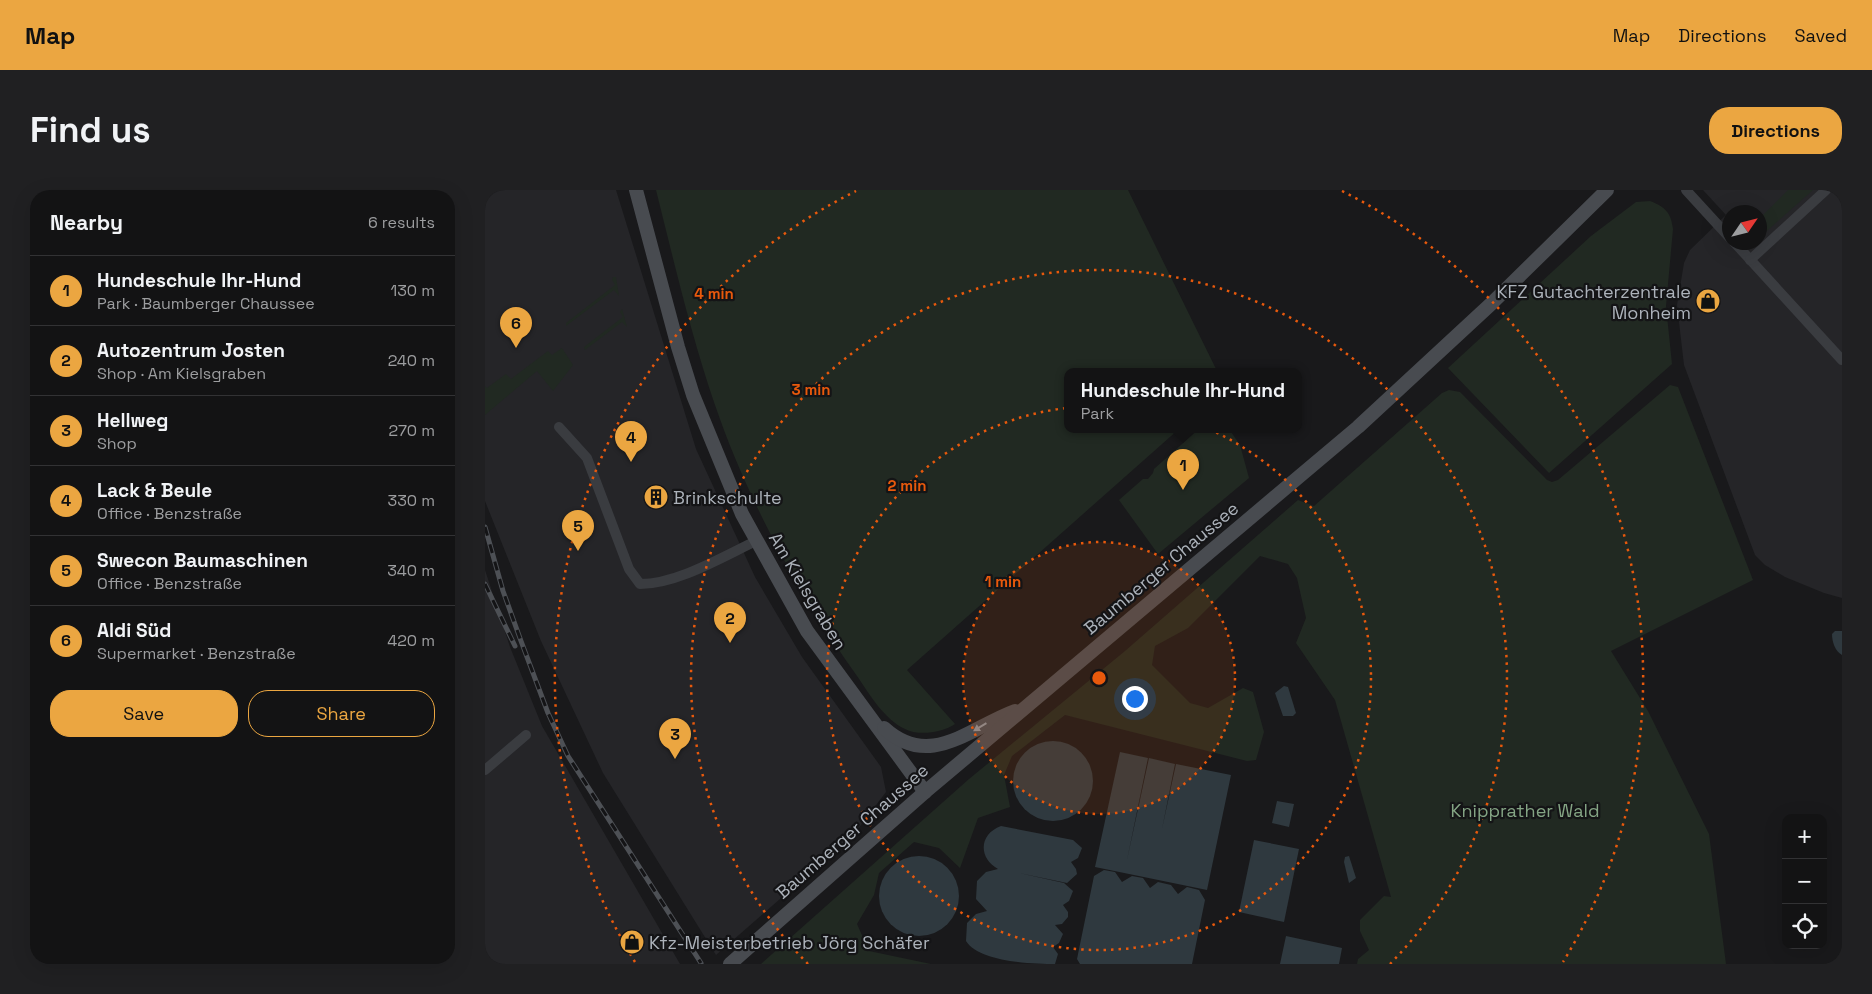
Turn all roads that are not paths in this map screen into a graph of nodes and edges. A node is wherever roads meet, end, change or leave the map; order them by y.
1 (636, 190) edge
2 (1607, 190) edge
3 (1686, 190) edge
4 (1826, 190) edge
5 (1722, 229) edge
6 (1741, 250) edge
7 (1750, 260) junction
8 (1842, 360) edge
9 (559, 428) dead end
10 (756, 541) junction
11 (1025, 708) junction
12 (866, 712) junction
13 (526, 735) dead end
14 (485, 770) edge
15 (925, 792) junction
16 (730, 964) edge

1 - 10 street, Am Kielsgraben
2 - 11 street, Baumberger Chaussee
3 - 5 street
4 - 7 street
6 - 7 street
7 - 8 street
9 - 10 street
10 - 12 street, Am Kielsgraben
11 -> 12 street
11 - 15 street, Baumberger Chaussee
12 - 15 street, Am Kielsgraben
13 - 14 street
15 - 16 street, Baumberger Chaussee

